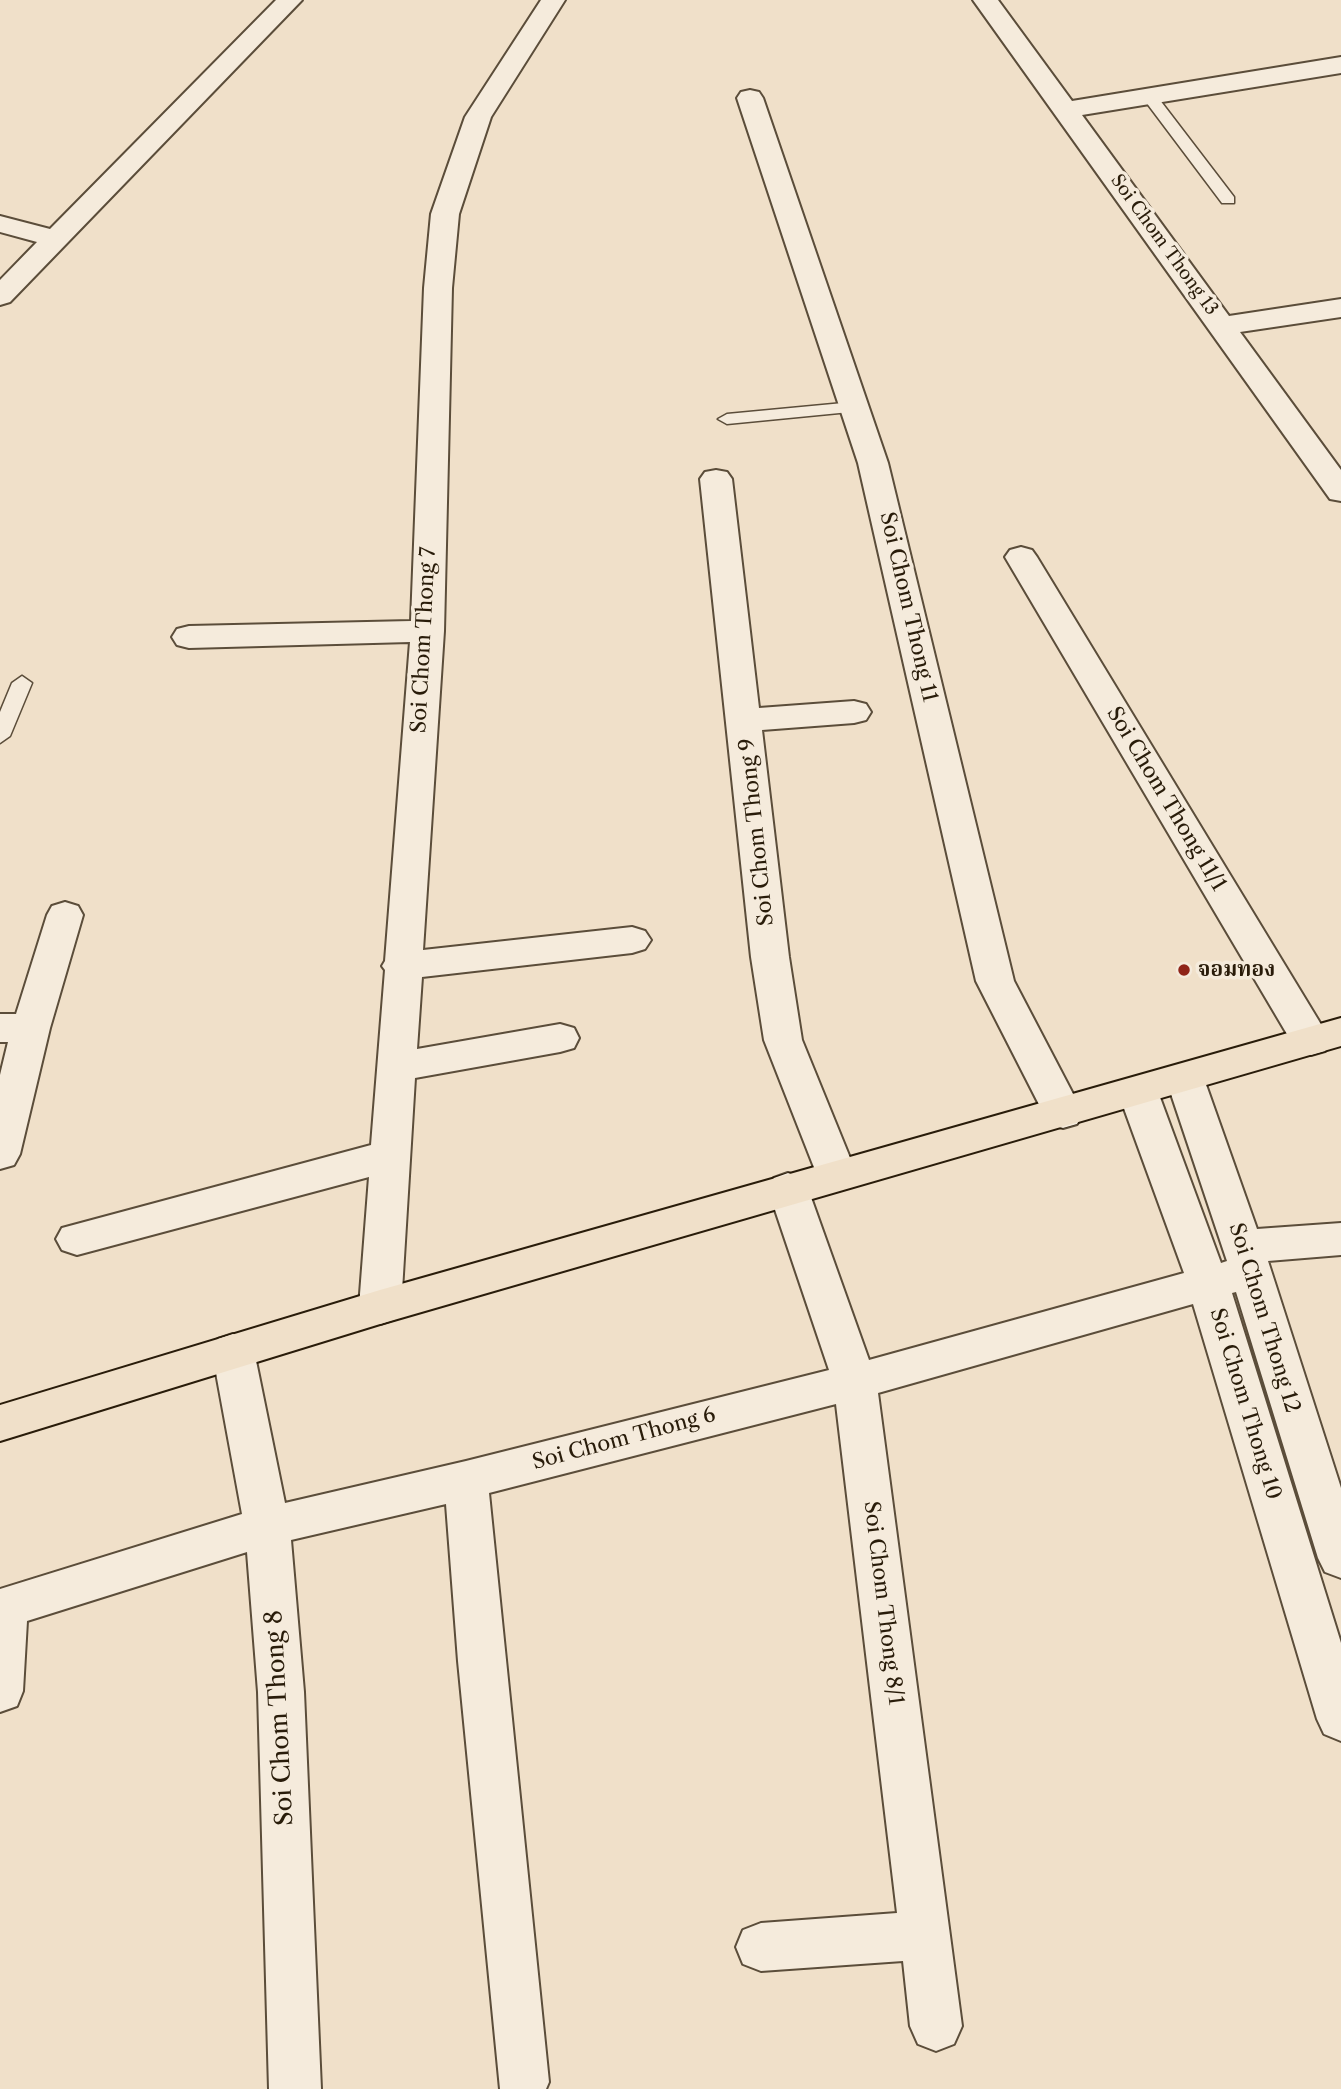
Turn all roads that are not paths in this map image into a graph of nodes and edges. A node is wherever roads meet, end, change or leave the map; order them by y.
1 (290, 0) edge
2 (553, 0) edge
3 (985, 0) edge
4 (1341, 65) edge
5 (750, 98) dead end
6 (1151, 99) junction
7 (1066, 110) junction
8 (1228, 200) dead end
9 (0, 223) edge
10 (54, 238) junction
11 (0, 296) edge
12 (1341, 308) edge
13 (1222, 326) junction
14 (854, 407) junction
15 (727, 419) dead end
16 (716, 479) dead end
17 (1341, 492) edge
18 (1021, 557) dead end
19 (427, 631) junction
20 (189, 637) dead end
21 (22, 683) dead end
22 (854, 712) dead end
23 (745, 720) junction
24 (0, 736) edge
25 (65, 915) dead end
26 (632, 940) dead end
27 (401, 966) junction
28 (15, 1028) edge
29 (1326, 1037) edge
30 (560, 1038) dead end
31 (395, 1067) junction
32 (1185, 1079) junction
33 (1138, 1092) junction
34 (1063, 1113) junction
35 (0, 1154) edge
36 (389, 1156) junction
37 (837, 1175) junction
38 (788, 1189) junction
39 (77, 1239) dead end
40 (1341, 1239) edge
41 (1246, 1259) junction
42 (1208, 1283) junction
43 (380, 1307) junction
44 (233, 1351) junction
45 (855, 1382) junction
46 (0, 1423) edge
47 (467, 1480) junction
48 (267, 1526) junction
49 (1341, 1558) edge
50 (2, 1608) edge
51 (0, 1691) edge
52 (1341, 1719) edge
53 (925, 1935) junction
54 (761, 1947) dead end
55 (936, 2026) dead end
56 (523, 2082) dead end
57 (295, 2089) edge

1 - 10 street
2 - 19 street, Soi Chom Thong 7
3 - 7 street, Soi Chom Thong 13
4 - 6 street
5 - 14 street, Soi Chom Thong 11
6 - 7 street
6 - 8 lane
7 - 13 street, Soi Chom Thong 13
9 - 10 street
10 - 11 street
12 - 13 street
13 - 17 street, Soi Chom Thong 13
14 - 15 lane
14 - 34 street, Soi Chom Thong 11
16 - 23 street, Soi Chom Thong 9
18 - 29 street, Soi Chom Thong 11/1
19 - 20 street
19 - 27 street, Soi Chom Thong 7
21 - 24 lane
22 - 23 street
23 - 37 street, Soi Chom Thong 9
25 - 28 street
26 - 27 street
27 - 31 street, Soi Chom Thong 7
28 - 35 street
29 - 32 main road
30 - 31 street
31 - 36 street, Soi Chom Thong 7
32 - 33 main road
32 - 41 street, Soi Chom Thong 12
33 - 34 main road
33 - 42 street, Soi Chom Thong 10
34 - 37 main road
36 - 39 street
36 - 43 street, Soi Chom Thong 7
37 - 38 main road
38 - 43 main road
38 - 45 street, Soi Chom Thong 8/1
40 - 41 street, Soi Chom Thong 6
41 - 42 street, Soi Chom Thong 6
41 - 49 street, Soi Chom Thong 12
42 - 45 street, Soi Chom Thong 6
42 - 52 street, Soi Chom Thong 10
43 - 44 main road
44 - 46 main road
44 - 48 street, Soi Chom Thong 8
45 - 47 street, Soi Chom Thong 6
45 - 53 street, Soi Chom Thong 8/1
47 - 48 street, Soi Chom Thong 6
47 - 56 street
48 - 50 street, Soi Chom Thong 6
48 - 57 street, Soi Chom Thong 8
50 - 51 street
53 - 54 street
53 - 55 street, Soi Chom Thong 8/1

